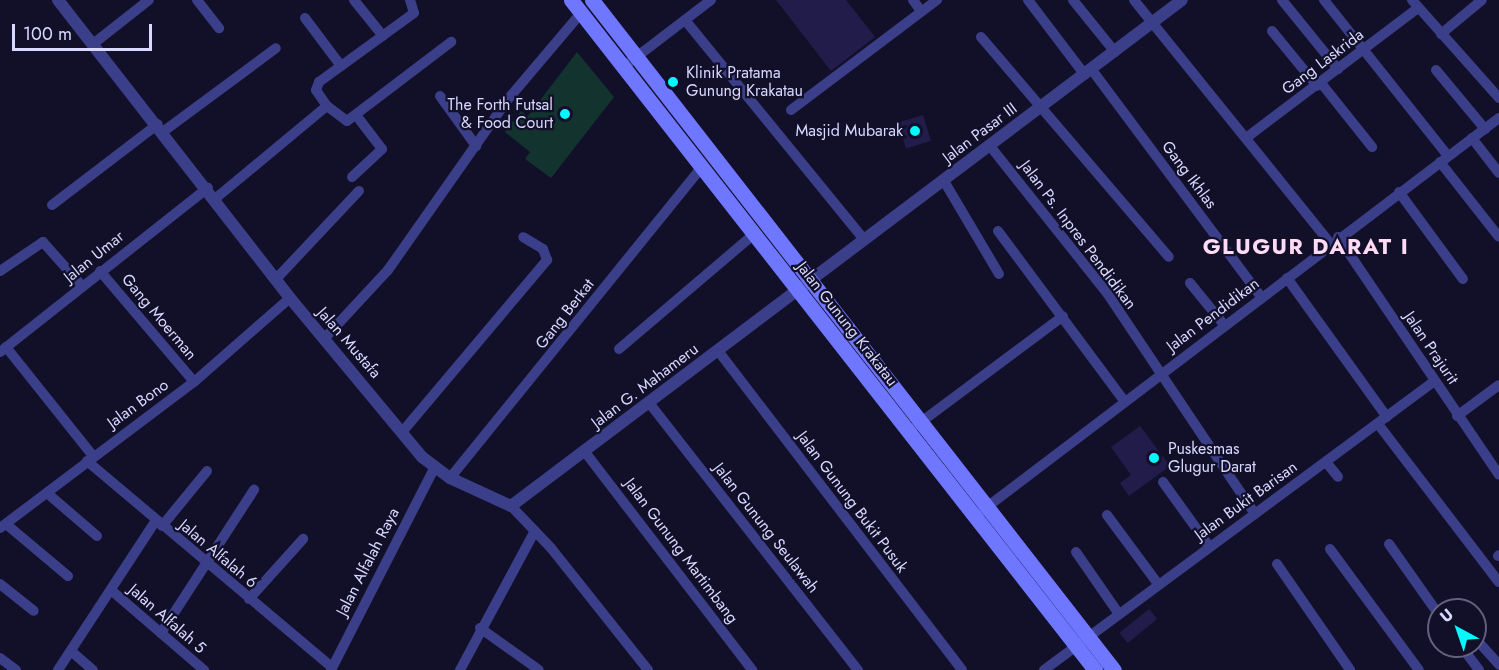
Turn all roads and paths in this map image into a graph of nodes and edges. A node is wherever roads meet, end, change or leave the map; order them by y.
1 (58, 0) edge
2 (149, 0) edge
3 (196, 0) edge
4 (354, 0) edge
5 (410, 0) edge
6 (571, 0) edge
7 (592, 0) edge
8 (711, 0) edge
9 (931, 0) edge
10 (937, 0) edge
11 (1028, 0) edge
12 (1073, 0) edge
13 (1134, 0) edge
14 (1182, 0) edge
15 (1282, 0) edge
16 (1324, 0) edge
17 (1482, 0) edge
18 (1415, 4) edge
19 (918, 7) edge
20 (581, 13) junction
21 (305, 18) dead end
22 (686, 20) junction
23 (1152, 22) junction
24 (219, 28) dead end
25 (1272, 31) dead end
26 (1441, 34) junction
27 (382, 36) junction
28 (981, 37) dead end
29 (451, 42) dead end
30 (93, 44) junction
31 (276, 48) dead end
32 (1364, 50) junction
33 (1114, 52) junction
34 (635, 57) junction
35 (341, 66) junction
36 (622, 68) junction
37 (1338, 69) junction
38 (1436, 70) dead end
39 (1088, 72) junction
40 (1319, 85) junction
41 (440, 96) dead end
42 (1499, 99) edge
43 (327, 106) junction
44 (1042, 108) junction
45 (791, 111) dead end
46 (356, 115) junction
47 (1499, 118) edge
48 (161, 128) junction
49 (1485, 129) junction
50 (1246, 138) junction
51 (1472, 138) junction
52 (476, 146) junction
53 (990, 146) junction
54 (1372, 147) dead end
55 (1444, 159) junction
56 (702, 167) junction
57 (1499, 172) edge
58 (352, 177) dead end
59 (944, 181) junction
60 (359, 191) dead end
61 (1399, 192) junction
62 (212, 193) junction
63 (52, 205) dead end
64 (998, 231) dead end
65 (753, 236) junction
66 (524, 237) dead end
67 (1499, 237) edge
68 (864, 238) junction
69 (1334, 240) junction
70 (1169, 257) dead end
71 (0, 271) edge
72 (100, 271) junction
73 (999, 274) dead end
74 (812, 277) junction
75 (1287, 278) junction
76 (276, 279) junction
77 (1463, 279) dead end
78 (1190, 283) dead end
79 (82, 286) junction
80 (796, 289) junction
81 (290, 298) junction
82 (1262, 298) junction
83 (1063, 316) junction
84 (1225, 326) junction
85 (324, 339) junction
86 (2, 348) edge
87 (619, 350) dead end
88 (719, 352) junction
89 (1161, 374) junction
90 (1434, 381) junction
91 (194, 382) junction
92 (1499, 385) edge
93 (1125, 402) junction
94 (650, 404) junction
95 (1457, 416) junction
96 (1383, 421) junction
97 (914, 427) junction
98 (403, 431) junction
99 (585, 452) junction
100 (90, 459) junction
101 (1326, 462) junction
102 (434, 469) junction
103 (207, 471) dead end
104 (1499, 475) edge
105 (1338, 477) dead end
106 (450, 478) junction
107 (1163, 482) dead end
108 (255, 490) dead end
109 (47, 493) junction
110 (511, 506) junction
111 (981, 512) junction
112 (1255, 514) junction
113 (1107, 515) dead end
114 (159, 523) junction
115 (3, 526) edge
116 (535, 531) junction
117 (97, 536) dead end
118 (303, 539) dead end
119 (1389, 544) dead end
120 (1209, 546) junction
121 (1330, 549) dead end
122 (1076, 552) dead end
123 (1277, 564) dead end
124 (207, 566) junction
125 (68, 576) dead end
126 (1499, 582) edge
127 (0, 584) edge
128 (1158, 584) junction
129 (111, 590) junction
130 (1427, 598) edge
131 (249, 599) junction
132 (34, 611) dead end
133 (1119, 614) junction
134 (480, 628) junction
135 (161, 633) junction
136 (1083, 642) junction
137 (71, 651) junction
138 (1487, 652) edge
139 (0, 658) edge
140 (1499, 666) edge
141 (331, 669) edge
142 (16, 670) edge
143 (58, 670) edge
144 (93, 670) edge
145 (204, 670) edge
146 (460, 670) edge
147 (539, 670) edge
148 (648, 670) edge
149 (752, 670) edge
150 (858, 670) edge
151 (962, 670) edge
152 (1044, 670) edge
153 (1095, 670) edge
154 (1114, 670) edge
155 (1350, 670) edge
156 (1419, 670) edge

1 - 30 street, Jalan Mustafa
2 - 30 street
3 - 24 street
4 - 27 street
5 - 27 street
6 - 20 main road, Jalan Gunung Krakatau
7 - 34 main road, Jalan Gunung Krakatau
8 - 22 street
9 - 19 street
10 - 19 street
11 - 39 street, Gang Ikhlas
12 - 33 street
13 - 23 street, Jalan Prajurit
14 - 23 street, Jalan Pasar III
15 - 37 street
16 - 32 street
17 - 26 street
18 - 26 street
18 - 32 street, Gang Laskrida
19 - 45 street
20 - 36 main road, Jalan Gunung Krakatau
20 - 52 street
21 - 35 street
22 - 34 street
22 - 68 street
23 - 33 street, Jalan Pasar III
23 - 50 street, Jalan Prajurit
25 - 40 street
26 - 42 street
27 - 35 street
28 - 44 street
29 - 46 street
30 - 48 street, Jalan Mustafa
31 - 48 street
32 - 37 street, Gang Laskrida
32 - 55 street
33 - 39 street, Jalan Pasar III
34 - 36 street
34 - 74 main road, Jalan Gunung Krakatau
35 - 43 street
36 - 56 main road, Jalan Gunung Krakatau
37 - 40 street, Gang Laskrida
38 - 49 street
39 - 44 street, Jalan Pasar III
39 - 82 street, Gang Ikhlas
40 - 50 street, Gang Laskrida
40 - 54 street
41 - 52 street
43 - 46 street
43 - 62 street, Jalan Umar
44 - 53 street, Jalan Pasar III
44 - 70 street
46 - 58 street
47 - 49 street, Jalan Pendidikan
48 - 62 street, Jalan Mustafa
48 - 63 street
49 - 51 street, Jalan Pendidikan
50 - 69 street, Jalan Prajurit
51 - 55 street, Jalan Pendidikan
51 - 57 street
52 - 85 street
53 - 59 street, Jalan Pasar III
53 - 89 street, Jalan Ps. Inpres Pendidikan
55 - 61 street, Jalan Pendidikan
55 - 67 street
56 - 65 main road, Jalan Gunung Krakatau
56 - 106 street, Gang Berkat
59 - 68 street, Jalan Pasar III
59 - 73 street
60 - 76 street
61 - 69 street, Jalan Pendidikan
61 - 77 street
62 - 72 street, Jalan Umar
62 - 76 street, Jalan Mustafa
64 - 83 street
65 - 80 main road, Jalan Gunung Krakatau
65 - 87 street
66 - 98 street
68 - 74 street, Jalan Pasar III
69 - 75 street, Jalan Pendidikan
69 - 90 street, Jalan Prajurit
71 - 79 street
72 - 79 street, Jalan Umar
72 - 91 street, Gang Moerman
74 - 80 street, Jalan Pasar III
74 - 97 main road, Jalan Gunung Krakatau
75 - 82 street, Jalan Pendidikan
75 - 96 street
76 - 81 street, Jalan Mustafa
78 - 84 street
79 - 86 street, Jalan Umar
80 - 88 street, Jalan G. Mahameru
80 - 97 main road, Jalan Gunung Krakatau
81 - 85 street, Jalan Mustafa
81 - 91 street, Jalan Bono
82 - 84 street, Jalan Pendidikan
83 - 93 street
83 - 97 street
84 - 89 street, Jalan Pendidikan
85 - 98 street, Jalan Mustafa
86 - 100 street, Jalan Alfalah 6
88 - 94 street, Jalan G. Mahameru
88 - 151 street, Jalan Gunung Bukit Pusuk
89 - 93 street, Jalan Pendidikan
89 - 112 street, Jalan Ps. Inpres Pendidikan
90 - 95 street, Jalan Prajurit
90 - 96 street, Jalan Bukit Barisan
91 - 100 street, Jalan Bono
92 - 95 street
93 - 111 street, Jalan Pendidikan
94 - 99 street, Jalan G. Mahameru
94 - 150 street, Jalan Gunung Seulawah
95 - 104 street, Jalan Prajurit
96 - 101 street, Jalan Bukit Barisan
96 - 126 street
97 - 111 main road, Jalan Gunung Krakatau
98 - 102 street, Jalan Mustafa
99 - 110 street, Jalan G. Mahameru
99 - 149 street, Jalan Gunung Martimbang
100 - 109 street, Jalan Bono
100 - 114 street, Jalan Alfalah 6
101 - 105 street
101 - 112 street, Jalan Bukit Barisan
102 - 106 street, Jalan Mustafa
102 - 141 street, Jalan Alfalah Raya
103 - 114 street
106 - 110 street, Jalan Mustafa
107 - 120 street
108 - 124 street
109 - 115 street, Jalan Bono
109 - 117 street
110 - 116 street, Jalan Mustafa
111 - 136 main road, Jalan Gunung Krakatau
112 - 120 street, Jalan Bukit Barisan
113 - 128 street
114 - 124 street, Jalan Alfalah 6
114 - 129 street
115 - 125 street
116 - 134 street
116 - 148 street, Jalan Mustafa
118 - 131 street
119 - 130 street
120 - 128 street, Jalan Bukit Barisan
121 - 156 street
122 - 133 street
123 - 155 street
124 - 131 street, Jalan Alfalah 6
124 - 135 street
127 - 132 street
128 - 133 street, Jalan Bukit Barisan
129 - 135 street, Jalan Alfalah 5
129 - 137 street
131 - 141 street, Jalan Alfalah 6
133 - 136 street, Jalan Bukit Barisan
134 - 146 street
134 - 147 street
135 - 145 street, Jalan Alfalah 5
136 - 152 street, Jalan Bukit Barisan
136 - 153 main road, Jalan Gunung Krakatau
136 - 154 main road, Jalan Gunung Krakatau
137 - 143 street
137 - 144 street
138 - 140 street
139 - 142 street

